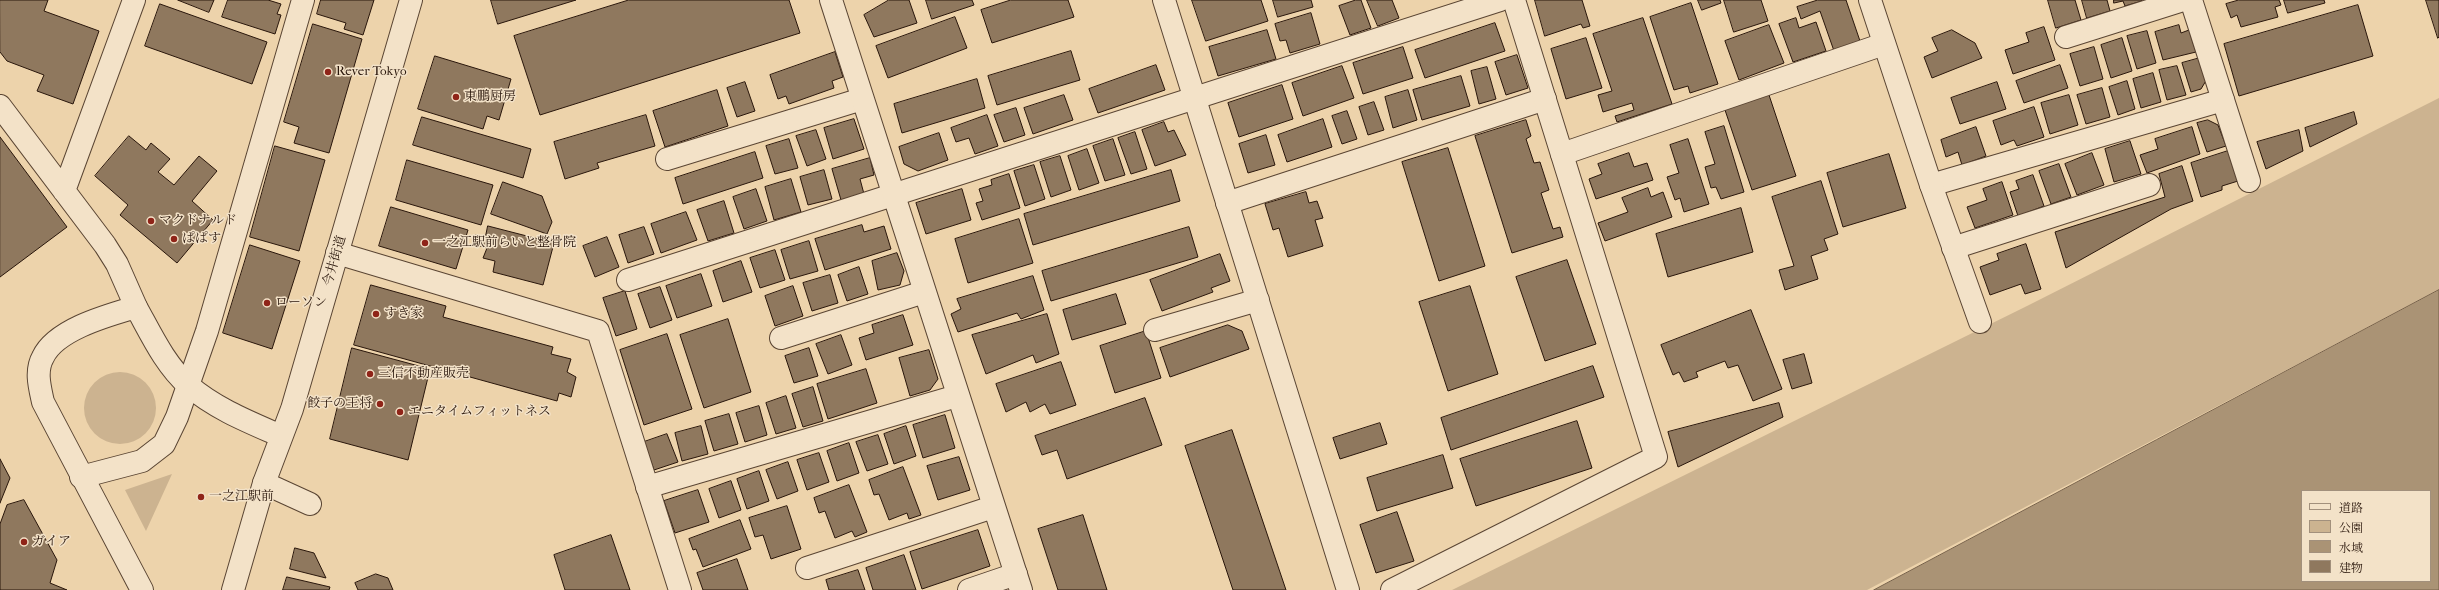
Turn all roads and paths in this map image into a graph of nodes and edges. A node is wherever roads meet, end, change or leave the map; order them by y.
1 (134, 0) edge
2 (303, 0) edge
3 (411, 0) edge
4 (831, 0) edge
5 (1164, 0) edge
6 (1500, 0) edge
7 (1514, 0) edge
8 (1870, 0) edge
9 (2183, 0) edge
10 (2191, 0) edge
11 (2066, 37) dead end
12 (1884, 44) junction
13 (1194, 98) junction
14 (862, 99) junction
15 (1545, 99) junction
16 (2223, 100) junction
17 (0, 106) edge
18 (1562, 154) junction
19 (667, 160) dead end
20 (2249, 181) dead end
21 (1930, 185) junction
22 (2148, 185) dead end
23 (64, 191) junction
24 (893, 195) junction
25 (1227, 203) junction
26 (1953, 248) junction
27 (337, 253) junction
28 (628, 280) dead end
29 (924, 292) junction
30 (1258, 300) junction
31 (136, 307) junction
32 (1980, 322) dead end
33 (1155, 330) dead end
34 (781, 338) dead end
35 (188, 385) junction
36 (957, 396) junction
37 (281, 436) junction
38 (81, 477) junction
39 (264, 483) junction
40 (646, 487) junction
41 (310, 504) dead end
42 (993, 507) junction
43 (807, 568) dead end
44 (1018, 582) edge
45 (142, 590) edge
46 (233, 590) edge
47 (680, 590) edge
48 (969, 590) edge
49 (1348, 590) edge
50 (1392, 590) edge

1 - 23 street
2 - 35 street
3 - 27 street, 今井街道
4 - 14 street
5 - 13 street
6 - 13 street
7 - 15 street
8 - 12 street
9 - 11 street
10 - 16 street
12 - 18 street
12 - 21 street
13 - 24 street
13 - 25 street
14 - 19 street
14 - 24 street
15 - 18 street
15 - 25 street
16 - 20 street
16 - 21 street
17 - 23 street
18 - 50 street
21 - 26 street
22 - 26 street
23 - 31 street
24 - 28 street
24 - 29 street
25 - 30 street
26 - 32 street
27 - 37 street, 今井街道
27 - 40 street
29 - 34 street
29 - 36 street
30 - 33 street
30 - 49 street
31 - 35 street
31 - 38 street
35 - 37 street
35 - 38 street
36 - 40 street
36 - 42 street
37 - 39 street, 今井街道
38 - 45 street
39 - 41 street
39 - 46 street, 今井街道
40 - 47 street
42 - 43 street
42 - 44 street
44 - 48 street

